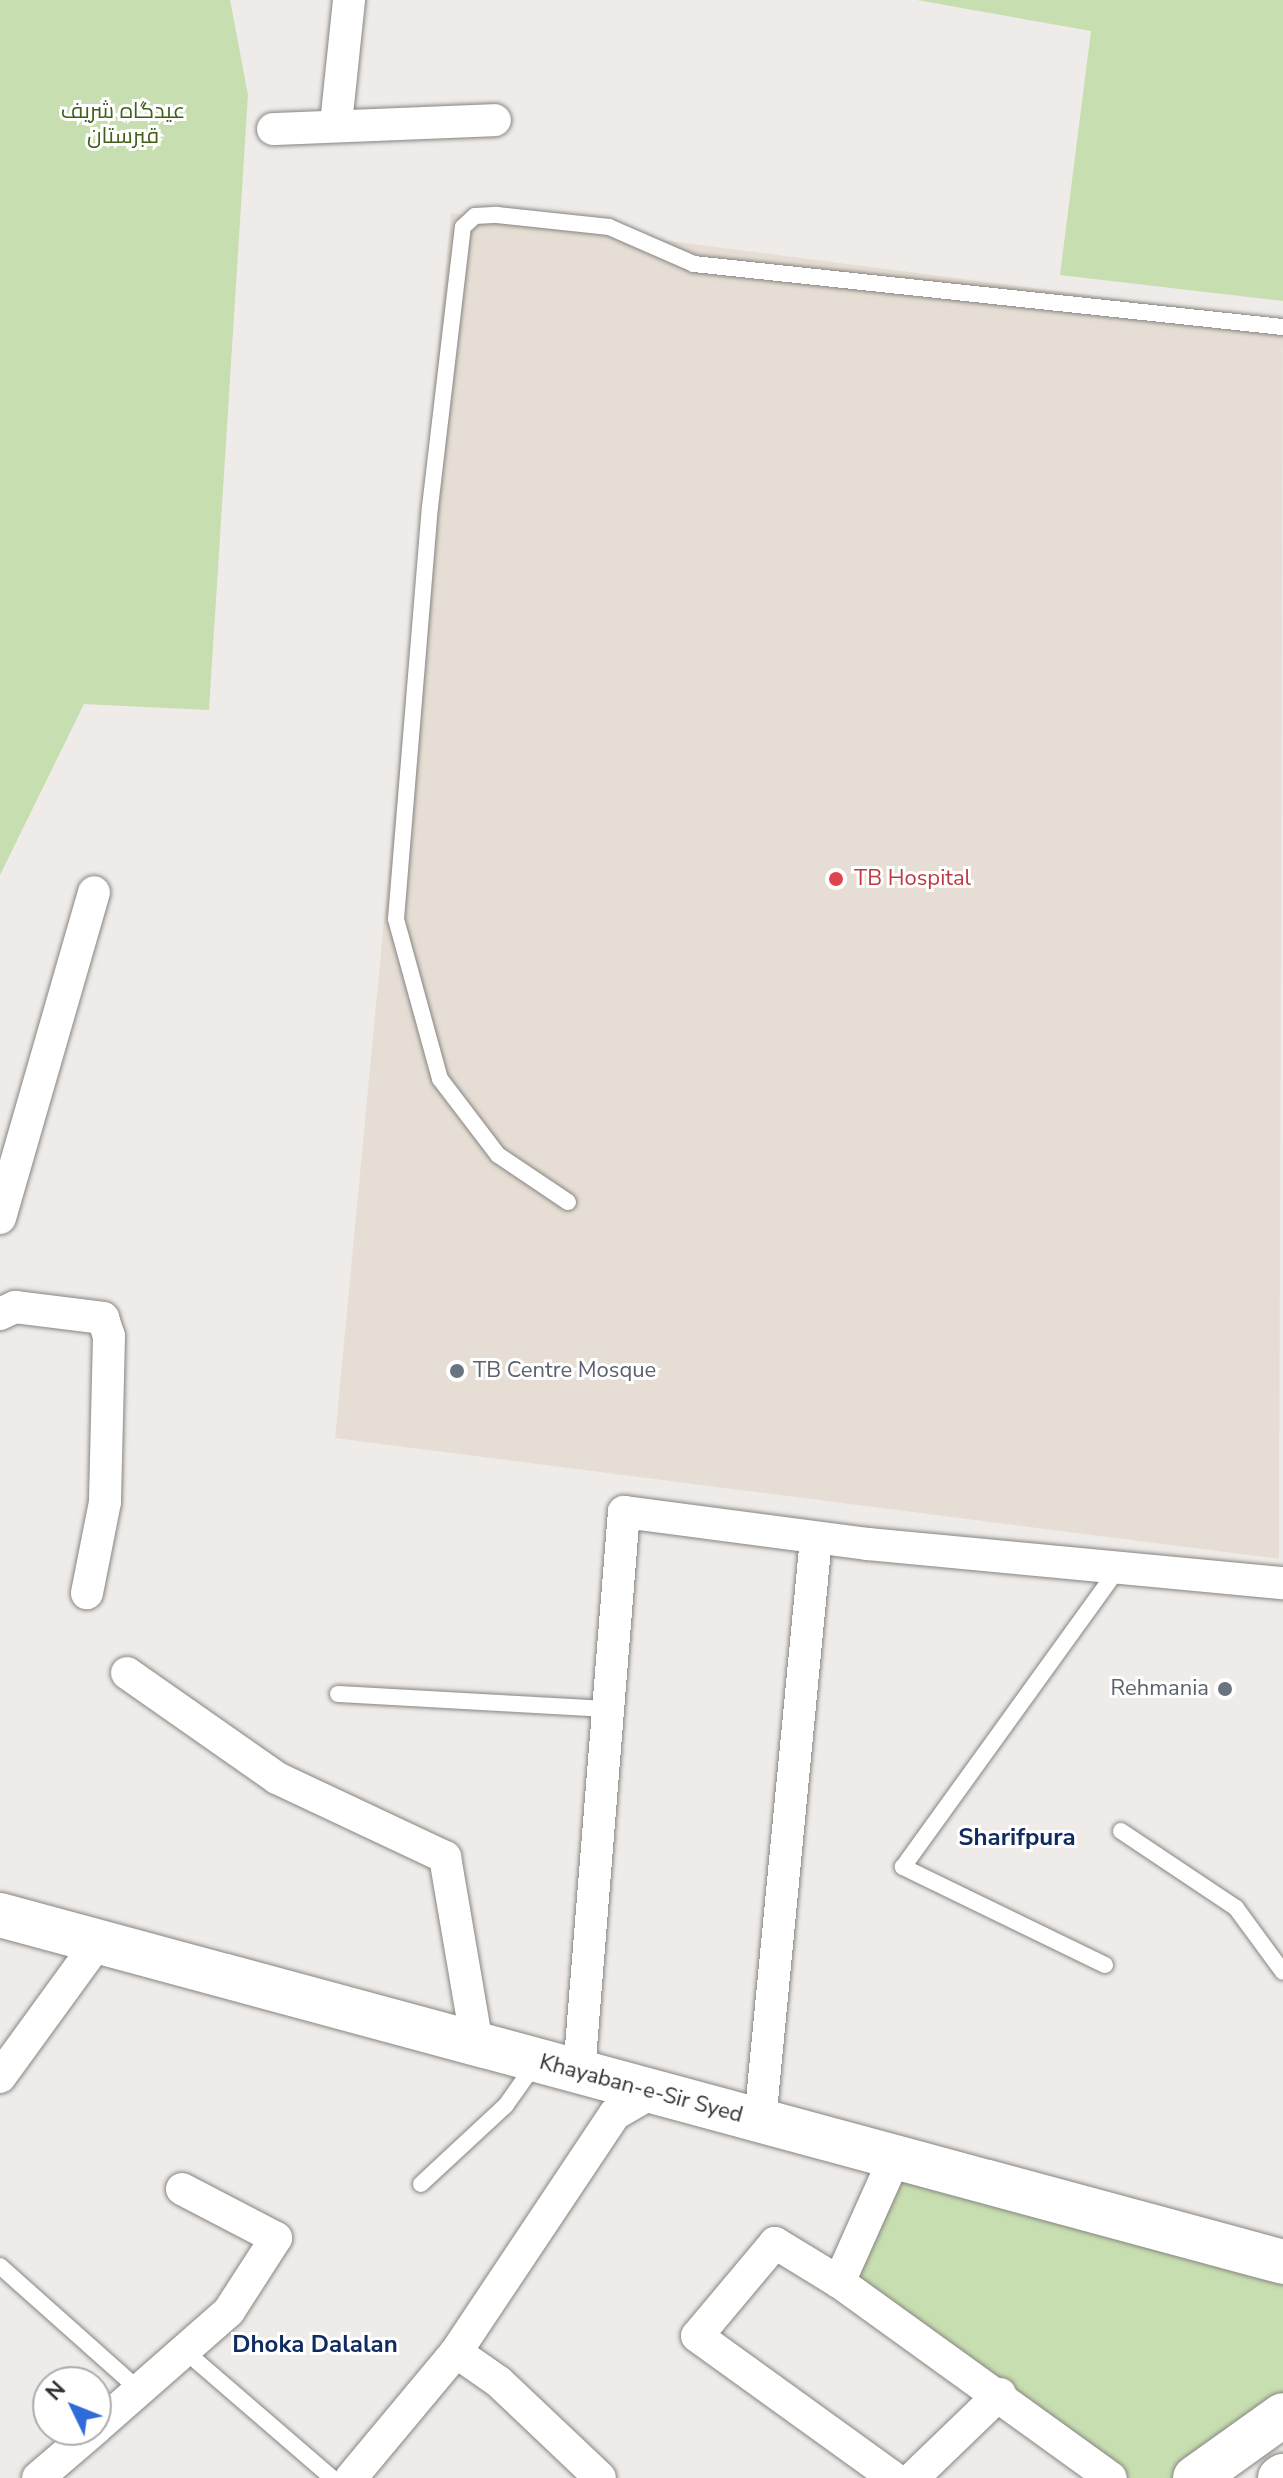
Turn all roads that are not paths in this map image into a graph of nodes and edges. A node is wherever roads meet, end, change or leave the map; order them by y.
1 (349, 0) edge
2 (495, 120) dead end
3 (336, 124) junction
4 (273, 129) dead end
5 (1283, 327) edge
6 (94, 892) dead end
7 (568, 1202) dead end
8 (0, 1218) edge
9 (0, 1314) edge
10 (816, 1538) junction
11 (1119, 1567) junction
12 (1283, 1583) edge
13 (87, 1593) dead end
14 (127, 1673) dead end
15 (338, 1694) dead end
16 (608, 1709) junction
17 (1121, 1831) dead end
18 (0, 1915) edge
19 (98, 1942) junction
20 (1105, 1965) dead end
21 (1283, 1972) edge
22 (477, 2044) junction
23 (538, 2061) junction
24 (579, 2072) junction
25 (0, 2077) edge
26 (653, 2092) junction
27 (760, 2121) junction
28 (895, 2157) junction
29 (421, 2184) dead end
30 (182, 2189) dead end
31 (1283, 2262) edge
32 (0, 2266) edge
33 (839, 2282) junction
34 (185, 2351) junction
35 (456, 2352) junction
36 (138, 2389) junction
37 (1000, 2394) junction
38 (112, 2413) edge
39 (1283, 2415) edge
40 (75, 2446) edge
41 (38, 2478) edge
42 (332, 2478) edge
43 (351, 2478) edge
44 (600, 2478) edge
45 (894, 2478) edge
46 (913, 2478) edge
47 (1111, 2478) edge
48 (1195, 2478) edge

1 - 3 street
2 - 3 street
3 - 4 street
5 - 7 lane
6 - 8 street
9 - 13 street
10 - 11 street
10 - 16 street
10 - 27 street
11 - 12 street
11 - 20 lane
14 - 22 street
15 - 16 lane
16 - 24 street
17 - 21 lane
18 - 19 main road, Khayaban-e-Sir Syed
19 - 22 main road, Khayaban-e-Sir Syed
19 - 25 street
22 - 23 main road, Khayaban-e-Sir Syed
23 - 24 main road, Khayaban-e-Sir Syed
23 - 29 lane
24 - 26 main road, Khayaban-e-Sir Syed
26 - 27 main road, Khayaban-e-Sir Syed
26 - 35 street
27 - 28 main road, Khayaban-e-Sir Syed
28 - 31 main road, Khayaban-e-Sir Syed
28 - 33 street
30 - 34 street
32 - 36 lane
33 - 37 street
33 - 45 street
34 - 36 street
34 - 42 lane
35 - 43 street
35 - 44 street
36 - 38 street
37 - 46 street
37 - 47 street
39 - 48 main road
40 - 41 street

